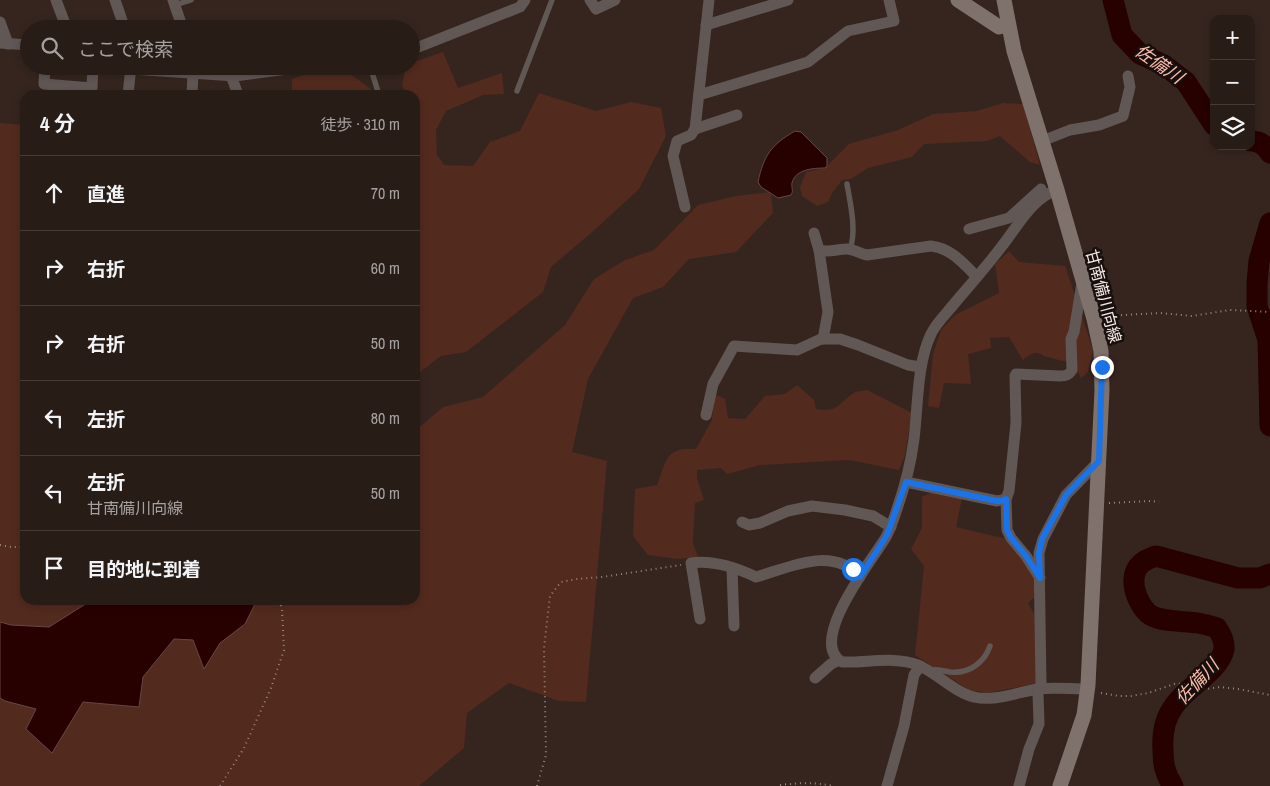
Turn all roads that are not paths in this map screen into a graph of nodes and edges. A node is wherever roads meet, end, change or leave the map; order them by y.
1 (56, 0) edge
2 (115, 0) edge
3 (192, 0) edge
4 (525, 0) edge
5 (552, 0) edge
6 (590, 0) edge
7 (615, 0) edge
8 (709, 0) edge
9 (788, 0) edge
10 (889, 0) edge
11 (958, 0) edge
12 (1004, 0) edge
13 (174, 2) edge
14 (768, 3) edge
15 (64, 20) edge
16 (123, 20) edge
17 (180, 20) edge
18 (0, 22) edge
19 (706, 25) junction
20 (1008, 25) junction
21 (4, 44) edge
22 (20, 45) edge
23 (420, 46) edge
24 (44, 75) edge
25 (93, 75) edge
26 (130, 75) edge
27 (193, 75) edge
28 (230, 75) edge
29 (373, 75) edge
30 (1128, 76) dead end
31 (129, 90) edge
32 (192, 90) edge
33 (236, 90) edge
34 (377, 90) edge
35 (517, 90) dead end
36 (699, 95) junction
37 (737, 115) dead end
38 (695, 129) junction
39 (1042, 141) junction
40 (847, 184) dead end
41 (1052, 191) junction
42 (685, 207) dead end
43 (968, 229) dead end
44 (814, 232) dead end
45 (850, 249) junction
46 (819, 250) junction
47 (977, 277) junction
48 (1082, 278) junction
49 (823, 339) junction
50 (920, 367) junction
51 (706, 415) dead end
52 (1099, 461) junction
53 (906, 482) junction
54 (1006, 499) junction
55 (742, 522) dead end
56 (890, 527) junction
57 (732, 568) junction
58 (860, 577) junction
59 (1040, 578) junction
60 (700, 619) dead end
61 (734, 626) dead end
62 (990, 646) dead end
63 (839, 660) junction
64 (924, 669) junction
65 (815, 678) dead end
66 (1040, 689) junction
67 (1087, 689) junction
68 (887, 786) edge
69 (1019, 786) edge
70 (1060, 786) edge

1 - 15 street
2 - 16 street
3 - 13 lane
4 - 23 street
5 - 35 lane
6 - 7 street
8 - 19 street
9 - 14 street
10 - 36 street
11 - 20 main road
12 - 20 main road, 甘南備川向線
13 - 17 street
14 - 19 street
18 - 21 street
19 - 36 street
20 - 39 main road, 甘南備川向線
21 - 22 street
24 - 25 street
26 - 31 street
27 - 32 street
28 - 33 street
29 - 34 lane
30 - 39 street
36 - 38 street
37 - 38 street
38 - 42 street
39 - 41 main road, 甘南備川向線
40 - 45 lane
41 - 43 street
41 - 47 street
41 - 48 main road, 甘南備川向線
44 - 46 street
45 - 46 street
45 - 47 street
46 - 49 street
47 - 50 street
48 - 52 main road, 甘南備川向線
48 - 54 street
49 - 50 street
49 - 51 street
50 - 53 street
52 - 59 street
52 - 67 main road, 甘南備川向線
53 - 54 street
53 - 56 street
54 - 59 street
55 - 56 street
56 - 58 street
57 - 58 street
57 - 60 street
57 - 61 street
58 - 63 street
59 - 66 street
62 - 64 lane
63 - 64 street
63 - 65 street
64 - 66 street
64 - 68 street
66 - 67 street
66 - 69 street
67 - 70 main road, 甘南備川向線

